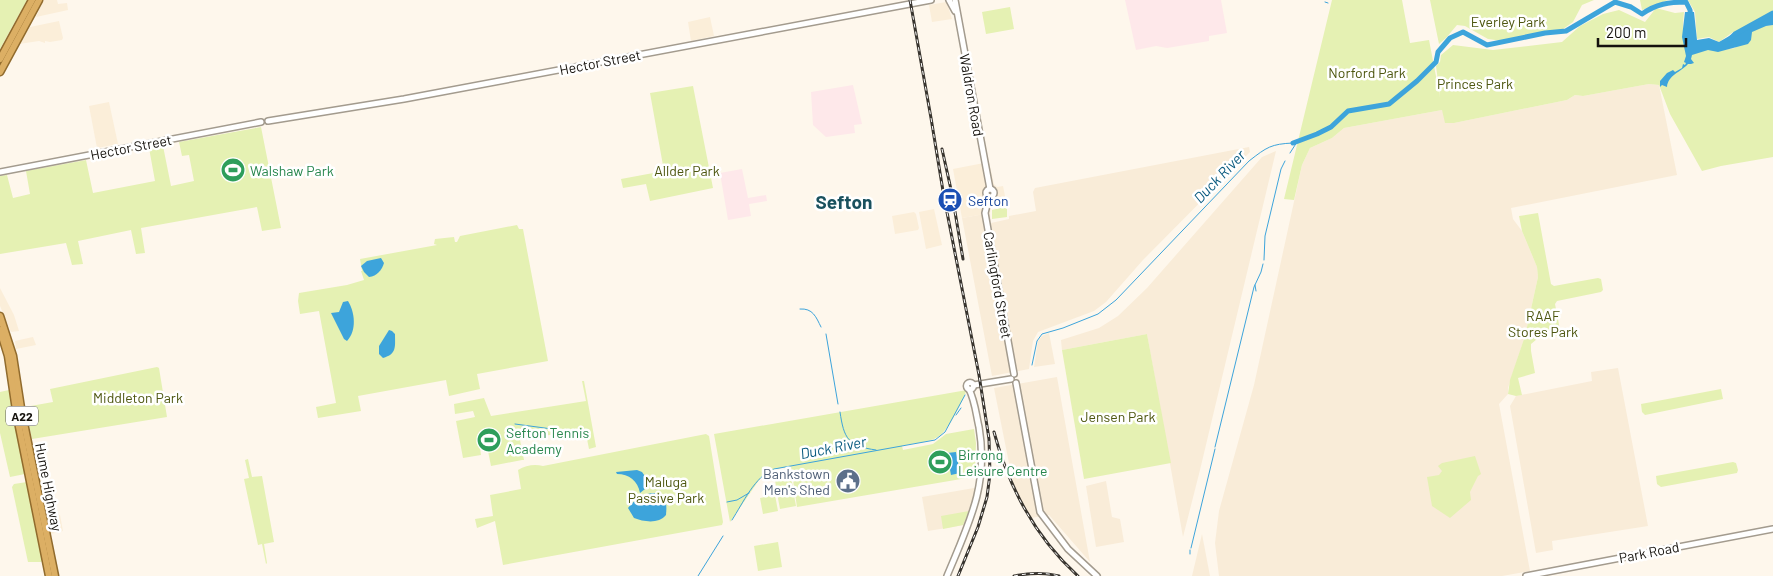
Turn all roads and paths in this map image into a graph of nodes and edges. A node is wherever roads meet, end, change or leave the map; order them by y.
1 (32, 0) edge
2 (39, 0) edge
3 (932, 0) edge
4 (949, 0) edge
5 (954, 0) edge
6 (958, 18) junction
7 (0, 59) edge
8 (0, 72) edge
9 (0, 172) edge
10 (989, 197) joint
11 (0, 316) edge
12 (0, 330) edge
13 (1013, 381) junction
14 (1773, 529) edge
15 (49, 576) edge
16 (55, 576) edge
17 (947, 576) edge
18 (1098, 576) edge
19 (1526, 576) edge

1 - 7 highway
2 - 8 highway
3 - 9 main road, Hector Street
4 - 6 main road
5 - 6 main road, Waldron Road
6 - 10 main road, Waldron Road
10 - 13 main road, Carlingford Street
11 - 16 highway, Hume Highway / A22
12 - 15 highway, Hume Highway / A22
13 - 17 main road
13 - 18 main road
14 - 19 main road, Park Road

